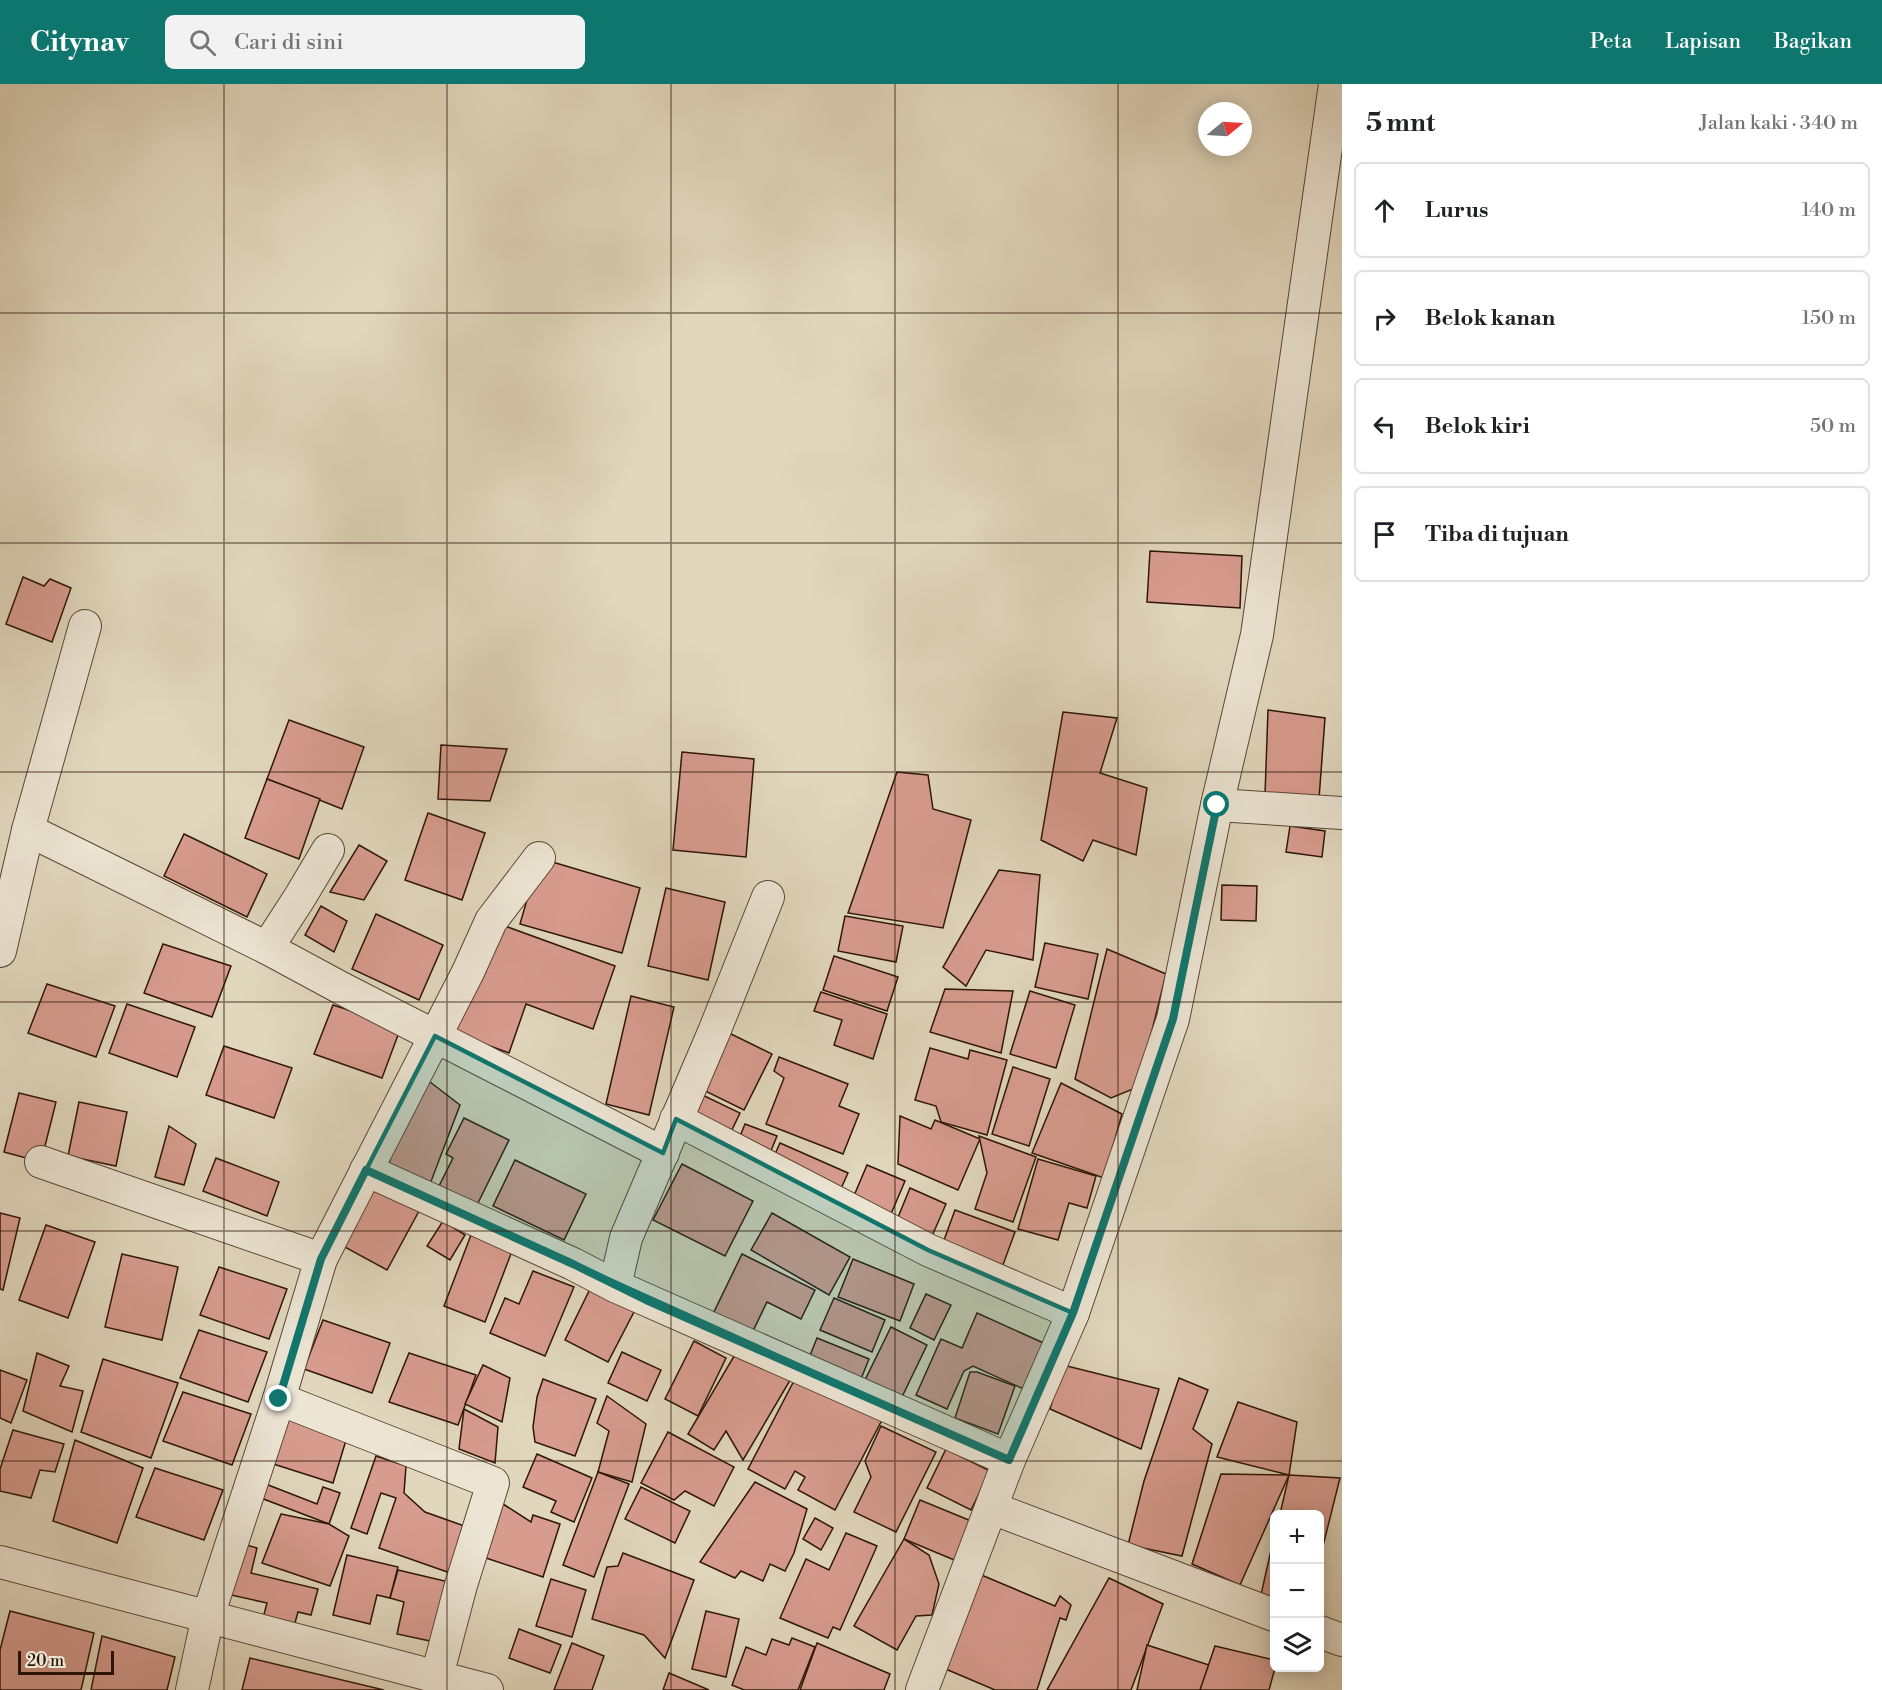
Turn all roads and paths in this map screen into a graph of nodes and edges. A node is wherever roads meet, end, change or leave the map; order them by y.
1 (1335, 84) edge
2 (85, 626) dead end
3 (1217, 805) junction
4 (1342, 813) edge
5 (28, 830) junction
6 (328, 850) dead end
7 (539, 858) dead end
8 (768, 897) dead end
9 (267, 948) junction
10 (0, 951) edge
11 (435, 1036) junction
12 (676, 1119) junction
13 (663, 1153) junction
14 (41, 1162) dead end
15 (366, 1170) junction
16 (321, 1259) junction
17 (615, 1286) junction
18 (1073, 1313) junction
19 (279, 1399) junction
20 (1009, 1460) junction
21 (992, 1508) junction
22 (0, 1562) edge
23 (1270, 1613) edge
24 (208, 1616) junction
25 (1324, 1633) edge
26 (1342, 1640) edge
27 (436, 1676) junction
28 (192, 1690) edge
29 (487, 1690) edge
30 (922, 1690) edge

1 - 3 street
2 - 5 street
3 - 4 street
3 - 18 street
5 - 9 street
5 - 10 street
6 - 9 street
7 - 11 street
8 - 12 street
9 - 11 street
11 - 13 street
11 - 15 street
12 - 13 street
12 - 18 street
13 - 17 street
14 - 16 street
15 - 16 street
15 - 17 street
16 - 19 street
17 - 20 street
18 - 20 street
19 - 24 street
19 - 27 street
20 - 21 street
21 - 23 street
21 - 30 street
22 - 24 street
24 - 27 street
24 - 28 street
25 - 26 street
27 - 29 street

